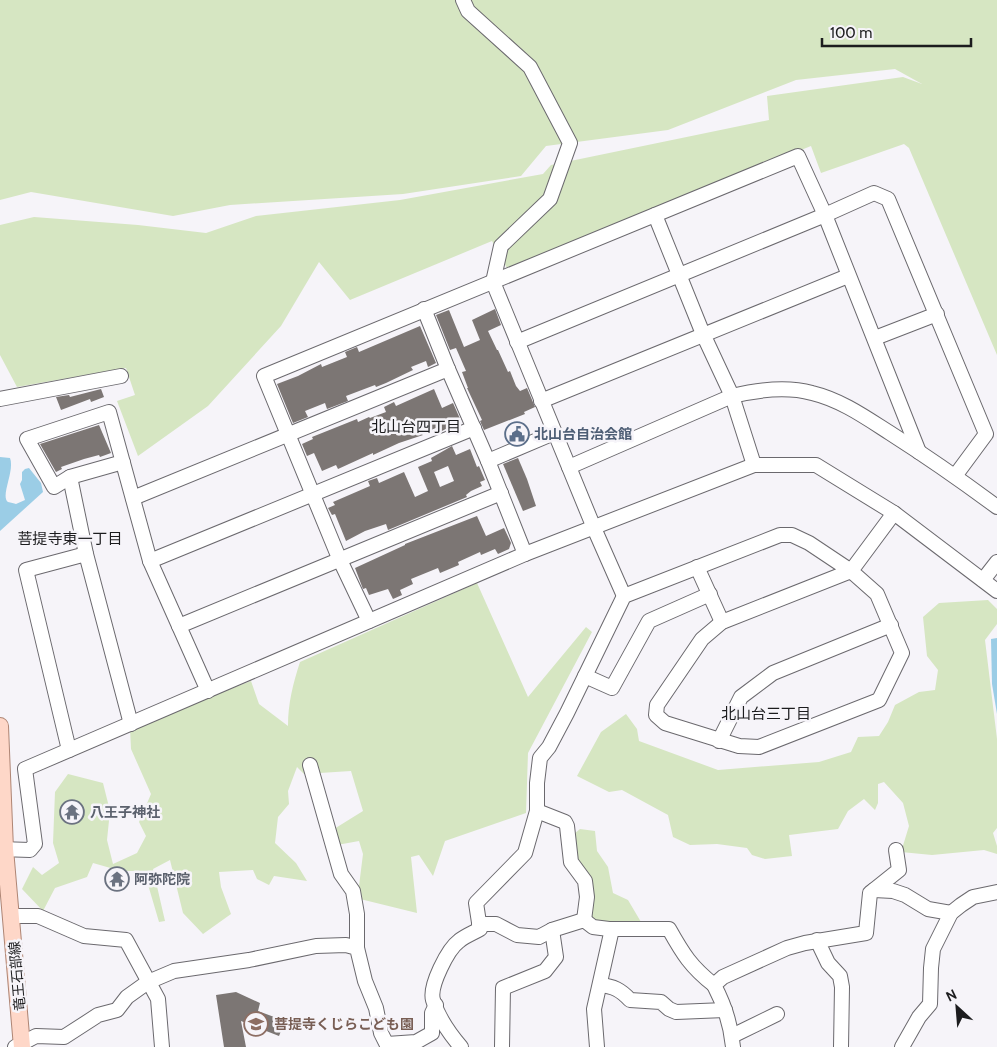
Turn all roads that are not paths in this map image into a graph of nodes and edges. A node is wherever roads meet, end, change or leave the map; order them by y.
1 (464, 0) edge
2 (655, 215) junction
3 (825, 215) junction
4 (678, 275) junction
5 (848, 276) junction
6 (493, 282) junction
7 (424, 309) junction
8 (937, 314) junction
9 (703, 334) junction
10 (875, 338) junction
11 (516, 342) junction
12 (448, 369) junction
13 (121, 376) dead end
14 (732, 396) junction
15 (0, 399) edge
16 (541, 401) junction
17 (474, 428) junction
18 (554, 432) junction
19 (287, 435) junction
20 (919, 452) junction
21 (488, 461) junction
22 (123, 462) junction
23 (754, 465) junction
24 (569, 467) junction
25 (70, 476) junction
26 (955, 476) junction
27 (501, 493) junction
28 (312, 494) junction
29 (133, 498) junction
30 (997, 507) edge
31 (894, 513) junction
32 (594, 528) junction
33 (86, 554) junction
34 (525, 554) junction
35 (339, 558) junction
36 (150, 561) junction
37 (997, 562) edge
38 (697, 567) junction
39 (851, 571) junction
40 (983, 580) junction
41 (997, 590) edge
42 (710, 594) junction
43 (624, 596) junction
44 (369, 621) junction
45 (722, 622) junction
46 (891, 625) junction
47 (179, 626) junction
48 (585, 676) junction
49 (208, 690) junction
50 (131, 724) junction
51 (0, 726) edge
52 (719, 741) junction
53 (69, 750) junction
54 (310, 765) dead end
55 (537, 811) junction
56 (3, 849) edge
57 (896, 850) dead end
58 (874, 890) junction
59 (997, 892) edge
60 (951, 913) junction
61 (12, 916) junction
62 (584, 920) junction
63 (480, 924) junction
64 (612, 929) junction
65 (552, 930) junction
66 (817, 940) junction
67 (357, 948) junction
68 (148, 982) junction
69 (600, 985) junction
70 (714, 985) junction
71 (436, 1005) junction
72 (725, 1010) junction
73 (777, 1014) dead end
74 (432, 1033) junction
75 (733, 1041) edge
76 (20, 1046) edge
77 (388, 1046) edge
78 (162, 1047) edge
79 (452, 1047) edge
80 (460, 1047) edge
81 (502, 1047) edge
82 (596, 1047) edge
83 (842, 1047) edge
84 (902, 1047) edge

1 - 6 street
2 - 3 street
2 - 4 street
2 - 6 street
3 - 4 street
3 - 5 street
3 - 8 street
4 - 9 street
4 - 11 street
5 - 9 street
5 - 10 street
6 - 7 street
6 - 11 street
7 - 12 street
7 - 19 street
8 - 10 street
8 - 26 street
9 - 14 street
9 - 16 street
10 - 20 street
11 - 16 street
12 - 17 street
12 - 19 street
13 - 15 street
14 - 20 street
14 - 23 street
14 - 24 street
16 - 18 street
17 - 21 street
17 - 28 street
18 - 21 street
18 - 24 street
19 - 28 street
19 - 29 street
20 - 26 street
21 - 27 street
22 - 25 street
22 - 25 street
22 - 29 street
23 - 31 street
23 - 32 street
24 - 32 street
25 - 33 street
26 - 30 street
27 - 34 street
27 - 35 street
28 - 35 street
28 - 36 street
29 - 36 street
31 - 39 street
31 - 40 street
32 - 34 street
32 - 43 street
33 - 50 street
33 - 53 street
34 - 44 street
35 - 44 street
35 - 47 street
36 - 47 street
37 - 40 street
38 - 39 street
38 - 42 street
38 - 43 street
39 - 45 street
39 - 46 street
40 - 41 street
42 - 45 street
42 - 48 street
43 - 48 street
44 - 49 street
45 - 52 street
46 - 52 street
46 - 52 street
47 - 49 street
48 - 55 street
49 - 50 street
50 - 53 street
51 - 56 main road, 竜王石部線
53 - 56 street
54 - 67 street
55 - 62 street
55 - 63 street
56 - 61 main road, 竜王石部線
57 - 58 street
58 - 60 street
58 - 66 street
59 - 60 street
60 - 84 street
61 - 68 street
61 - 76 main road, 竜王石部線
62 - 64 street
62 - 65 street
63 - 65 street
63 - 71 street
64 - 69 street
64 - 70 street
65 - 81 street
66 - 70 street
66 - 83 street
67 - 68 street
67 - 77 street
68 - 76 street
68 - 78 street
69 - 72 street
69 - 82 street
70 - 72 street
71 - 74 street
71 - 80 street
72 - 75 street
73 - 75 street
74 - 77 street
74 - 79 street

